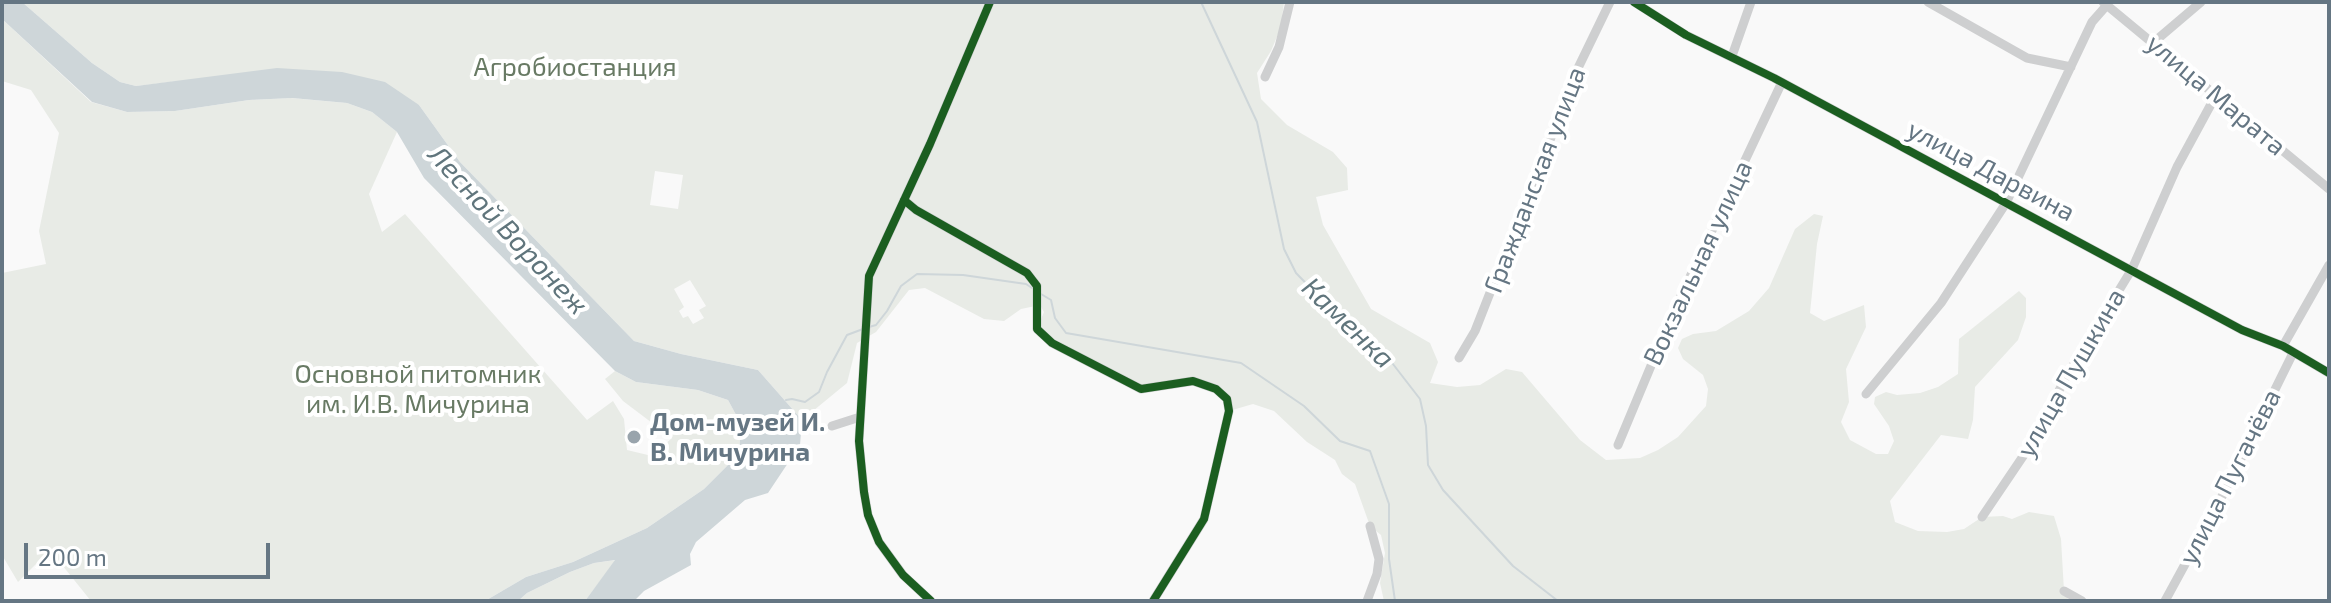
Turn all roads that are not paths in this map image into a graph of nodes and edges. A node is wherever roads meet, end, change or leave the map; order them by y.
1 (990, 2) edge
2 (1290, 2) edge
3 (1610, 2) edge
4 (1634, 2) edge
5 (1751, 2) edge
6 (1928, 2) edge
7 (2201, 2) edge
8 (2105, 4) edge
9 (2154, 42) junction
10 (1732, 56) junction
11 (2071, 67) junction
12 (1265, 77) dead end
13 (1782, 82) junction
14 (2216, 95) junction
15 (2329, 189) edge
16 (904, 200) junction
17 (2006, 203) junction
18 (2329, 265) edge
19 (2132, 269) junction
20 (2283, 346) junction
21 (2293, 353) junction
22 (1459, 358) dead end
23 (2329, 373) edge
24 (1866, 394) dead end
25 (860, 417) junction
26 (832, 426) dead end
27 (1618, 445) dead end
28 (1982, 517) dead end
29 (1370, 526) dead end
30 (2064, 591) dead end
31 (931, 601) edge
32 (1153, 601) edge
33 (1367, 601) edge
34 (2082, 601) edge
35 (2165, 601) edge

1 - 16 street
2 - 12 street
3 - 22 street, Гражданская улица
4 - 10 street, улица Дарвина
5 - 10 street
6 - 11 street
7 - 9 street
8 - 9 street, улица Марата
8 - 11 street
9 - 14 street, улица Марата
10 - 13 street, улица Дарвина
11 - 17 street
13 - 17 street, улица Дарвина
13 - 27 street, Вокзальная улица
14 - 15 street, улица Марата
14 - 19 street, улица Пушкина
16 - 25 street
16 - 32 street
17 - 19 street, улица Дарвина
17 - 24 street
18 - 20 street
19 - 20 street, улица Дарвина
19 - 28 street, улица Пушкина
20 - 21 street, улица Дарвина
21 - 23 street, улица Дарвина
21 - 35 street, улица Пугачёва
25 - 26 street
25 - 31 street
29 - 33 street
30 - 34 street

